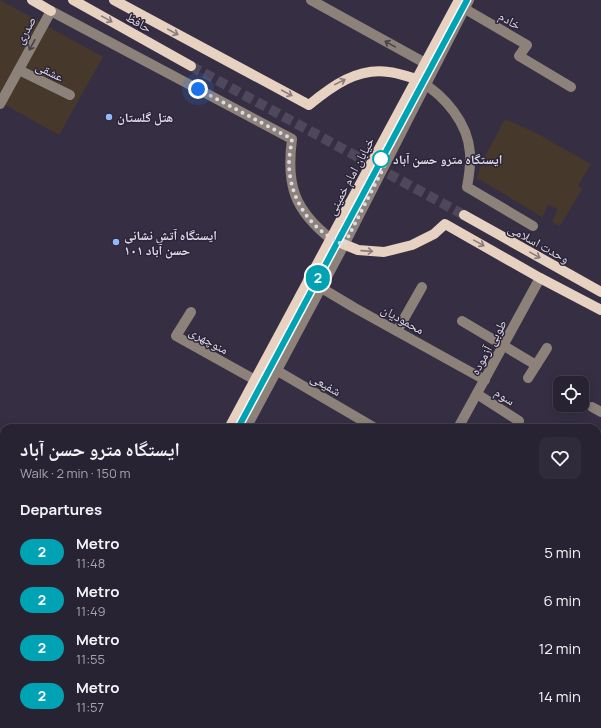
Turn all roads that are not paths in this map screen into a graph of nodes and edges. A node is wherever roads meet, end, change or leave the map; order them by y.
1 (32, 0) edge
2 (73, 0) edge
3 (114, 0) edge
4 (311, 0) edge
5 (469, 0) edge
6 (458, 2) edge
7 (51, 11) junction
8 (424, 63) junction
9 (191, 66) tunnel mouth
10 (19, 70) junction
11 (416, 79) junction
12 (572, 87) dead end
13 (70, 95) dead end
14 (0, 104) edge
15 (464, 215) tunnel mouth
16 (533, 226) dead end
17 (331, 239) junction
18 (344, 245) junction
19 (540, 278) junction
20 (308, 280) junction
21 (422, 287) dead end
22 (322, 288) junction
23 (601, 292) edge
24 (601, 310) edge
25 (191, 312) dead end
26 (462, 321) dead end
27 (397, 331) junction
28 (504, 346) junction
29 (547, 348) dead end
30 (264, 363) junction
31 (536, 366) junction
32 (277, 370) junction
33 (528, 378) dead end
34 (255, 380) junction
35 (485, 380) junction
36 (477, 394) junction
37 (519, 421) dead end
38 (231, 424) edge
39 (248, 424) edge
40 (368, 424) edge
41 (460, 424) edge

1 - 7 main road
2 -> 9 main road, حافظ
3 -> 11 main road
8 -> 4 street
5 - 18 street
6 - 8 main road, خیابان امام خمینی
6 - 12 street, خادم
7 -> 10 street, صدری
7 - 17 street
8 - 11 main road, خیابان امام خمینی
10 - 13 street, عشقی
10 - 14 street, صدری
11 - 16 street
11 - 17 main road, خیابان امام خمینی
15 -> 23 main road, وحدت اسلامی
17 - 18 main road
17 - 20 main road, خیابان امام خمینی
18 -> 19 main road
18 - 22 street
19 - 24 main road
19 - 28 street, طوبی آزموده
20 - 22 street, محمودیان
20 - 30 main road, خیابان امام خمینی
21 - 27 street
22 - 27 street, محمودیان
22 - 32 street
25 - 34 street, منوچهری
26 - 28 street
27 - 35 street, محمودیان
28 - 31 street
28 - 35 street, طوبی آزموده
29 - 31 street
30 - 32 street, شفیعی
30 - 34 main road, خیابان امام خمینی
31 - 33 street
32 - 39 street
32 - 40 street, شفیعی
34 - 38 main road, خیابان امام خمینی
35 - 36 street, طوبی آزموده
36 - 37 street, سوم
36 - 41 street, طوبی آزموده

